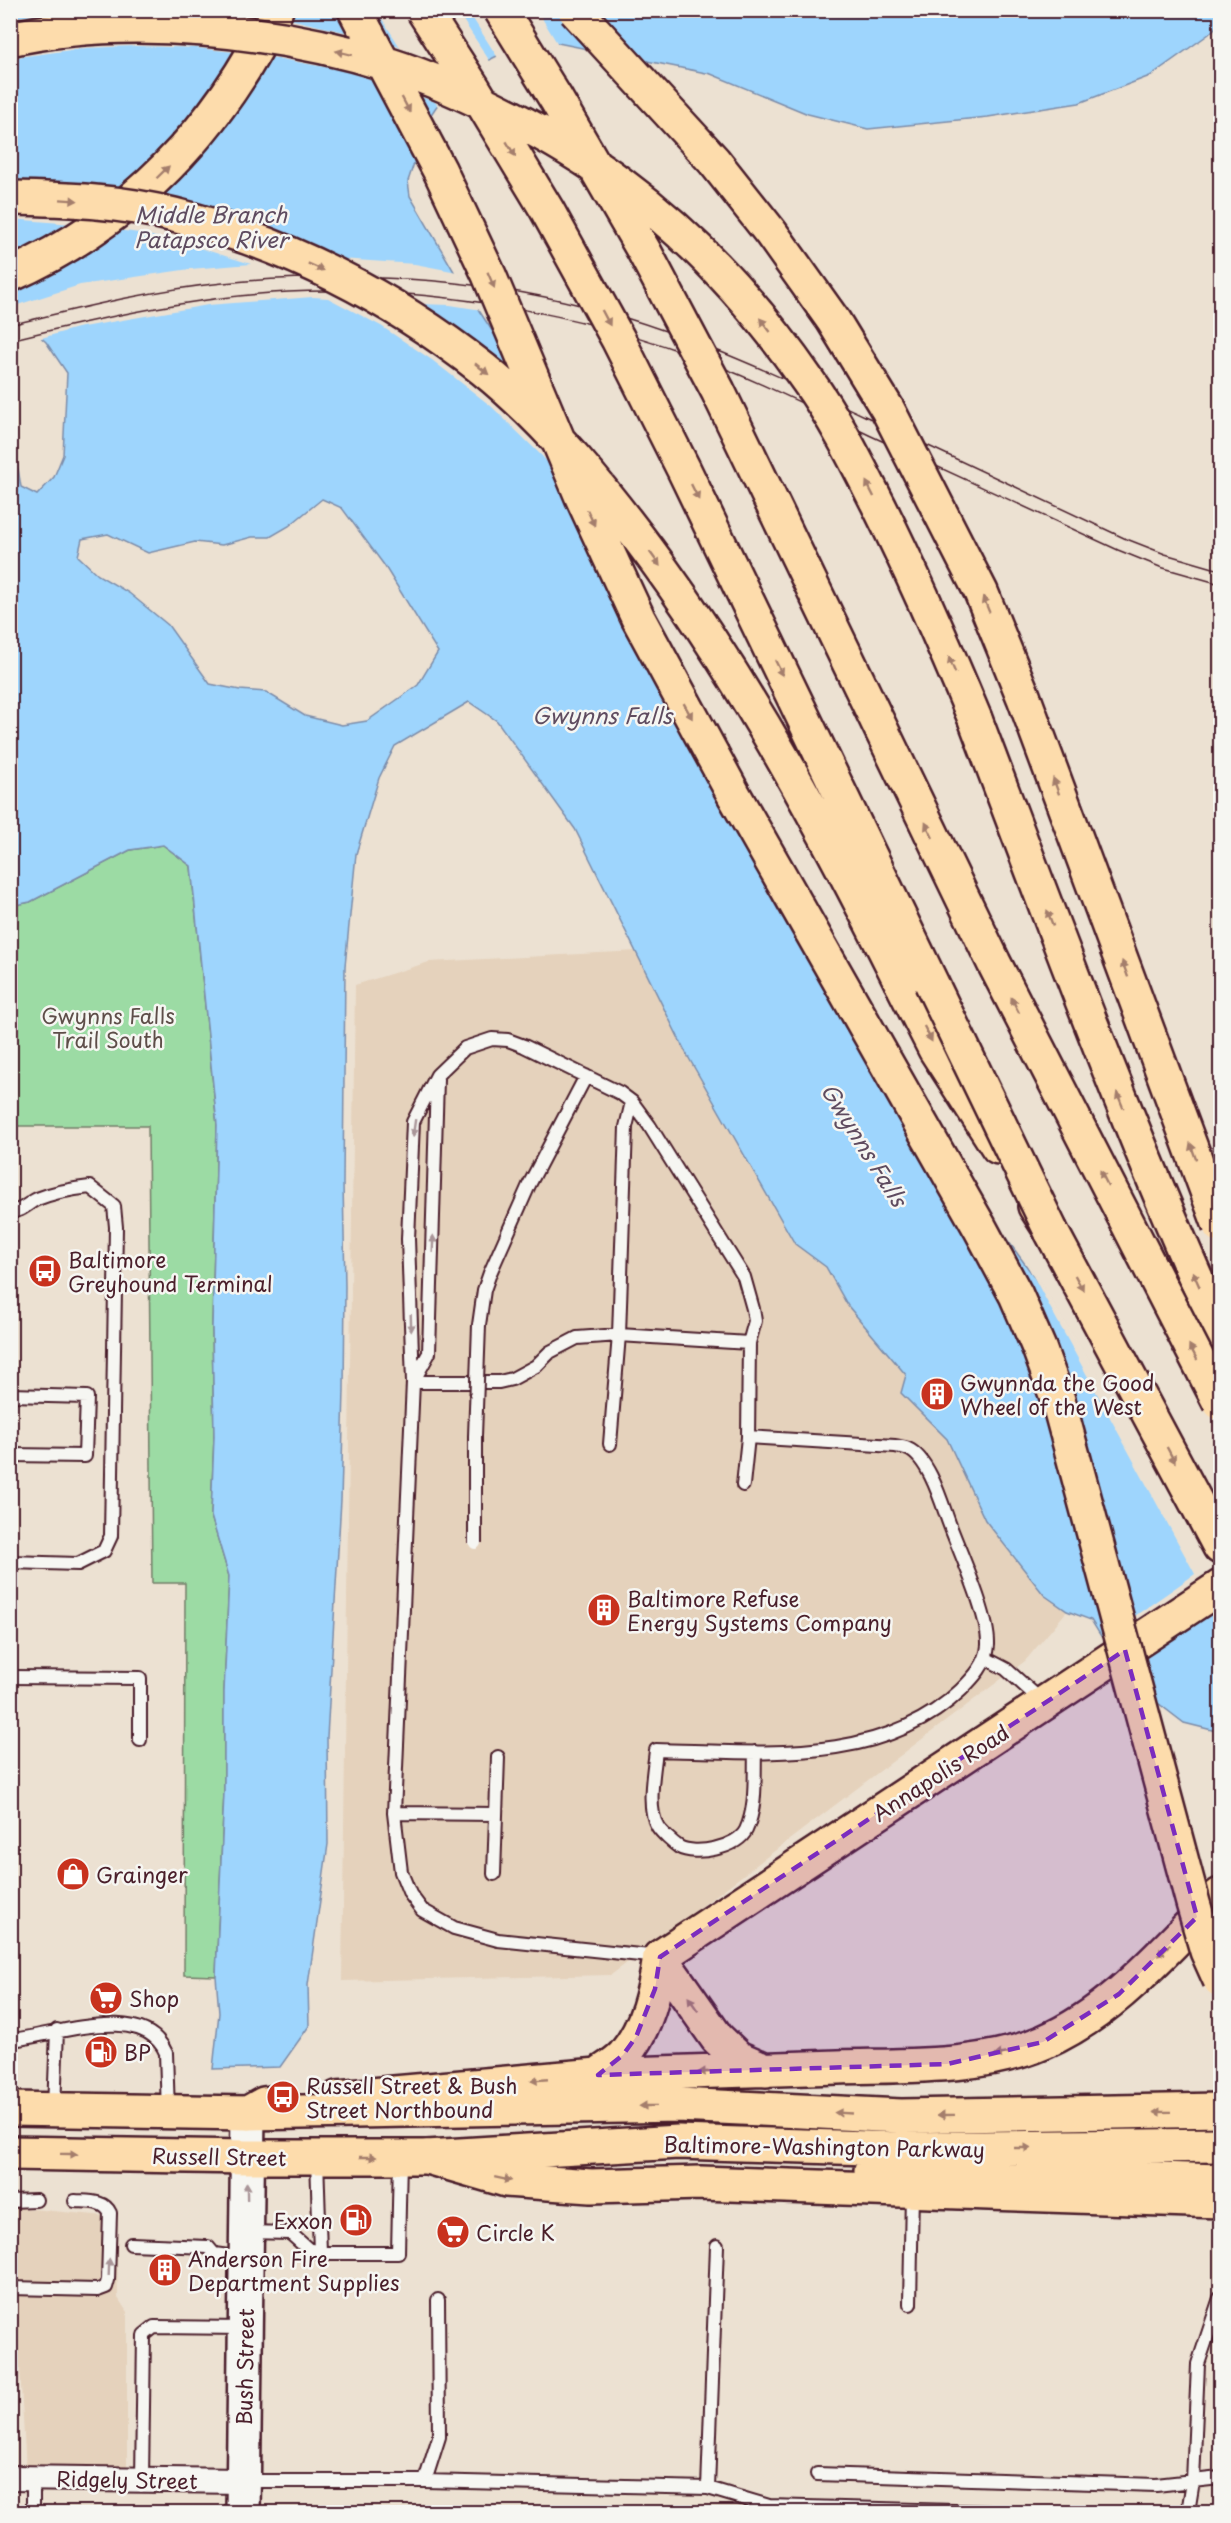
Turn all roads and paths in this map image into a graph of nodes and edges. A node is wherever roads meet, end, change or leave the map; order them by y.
1 (276, 10) edge
2 (355, 10) edge
3 (423, 10) edge
4 (501, 10) edge
5 (575, 10) edge
6 (10, 39) edge
7 (10, 198) edge
8 (10, 275) edge
9 (437, 1075) junction
10 (586, 1076) junction
11 (632, 1102) junction
12 (10, 1212) edge
13 (1221, 1226) edge
14 (1051, 1231) junction
15 (1221, 1332) edge
16 (619, 1335) junction
17 (749, 1343) junction
18 (412, 1382) junction
19 (10, 1395) edge
20 (1221, 1403) edge
21 (748, 1437) junction
22 (610, 1444) dead end
23 (10, 1455) edge
24 (743, 1485) dead end
25 (475, 1543) dead end
26 (1221, 1547) edge
27 (10, 1562) edge
28 (1221, 1587) edge
29 (985, 1658) junction
30 (10, 1677) edge
31 (1044, 1703) junction
32 (140, 1740) dead end
33 (755, 1752) junction
34 (498, 1757) dead end
35 (394, 1813) junction
36 (496, 1814) junction
37 (494, 1874) dead end
38 (1221, 1895) edge
39 (660, 1957) junction
40 (1221, 1980) edge
41 (57, 2030) junction
42 (10, 2040) edge
43 (766, 2070) junction
44 (598, 2075) junction
45 (10, 2109) edge
46 (54, 2110) junction
47 (1221, 2110) edge
48 (168, 2112) junction
49 (248, 2113) junction
50 (1221, 2145) edge
51 (10, 2153) edge
52 (247, 2157) junction
53 (317, 2157) junction
54 (413, 2157) junction
55 (905, 2170) junction
56 (1221, 2181) edge
57 (36, 2200) dead end
58 (10, 2201) edge
59 (75, 2201) dead end
60 (1221, 2201) edge
61 (130, 2244) dead end
62 (247, 2245) junction
63 (717, 2246) dead end
64 (320, 2253) junction
65 (10, 2288) edge
66 (1221, 2298) edge
67 (438, 2300) dead end
68 (910, 2304) dead end
69 (245, 2328) junction
70 (817, 2474) dead end
71 (22, 2478) edge
72 (1221, 2478) edge
73 (142, 2480) junction
74 (425, 2481) junction
75 (1193, 2481) junction
76 (708, 2488) junction
77 (243, 2497) edge
78 (33, 2512) edge
79 (992, 2512) edge
80 (1188, 2512) edge

8 -> 1 main road, bridge
2 -> 40 main road, bridge
3 -> 14 main road, bridge
20 -> 4 main road, bridge
13 -> 5 main road, bridge
15 -> 6 main road, bridge
7 -> 14 main road, bridge
9 - 10 lane
18 -> 9 lane
9 -> 18 lane
10 - 11 lane
10 - 25 lane, bridge
11 - 16 lane
11 - 17 lane
12 - 27 lane
14 -> 26 main road
16 - 17 lane
16 - 18 lane
16 - 22 lane
17 - 21 lane
18 - 35 lane
19 - 23 lane
21 - 24 lane
21 - 29 lane
28 - 31 main road, Annapolis Road
29 - 31 lane
29 - 33 lane
30 - 32 lane
31 - 39 main road, Annapolis Road
33 - 33 lane
34 - 36 lane
35 - 36 lane
35 - 39 lane
36 - 37 lane
38 -> 43 main road
43 -> 39 main road
39 - 44 main road
41 - 42 lane
41 - 46 lane
41 - 48 lane
43 -> 44 main road
44 -> 49 main road
45 - 46 main road, Baltimore-Washington Parkway
46 - 48 main road, Baltimore-Washington Parkway
47 -> 49 main road, Baltimore-Washington Parkway
48 - 49 main road, Baltimore-Washington Parkway
49 - 52 street, Bush Street
55 -> 50 main road, Baltimore-Washington Parkway
51 -> 52 main road, Russell Street
52 - 53 main road, Russell Street
62 -> 52 street, Bush Street
53 -> 54 main road, Russell Street
53 - 64 lane
54 - 55 main road
54 -> 55 main road
54 - 64 lane
55 - 56 main road
55 - 60 main road
55 - 68 lane
57 - 58 lane
65 -> 59 lane
61 - 62 lane
62 - 64 lane
62 - 69 street, Bush Street
63 - 76 lane
66 - 75 lane
67 - 74 lane
69 - 73 lane
69 - 77 street, Bush Street
70 - 75 lane
71 - 73 street, Ridgely Street
71 - 78 lane
72 - 75 lane
73 - 77 street, Ridgely Street
74 - 76 lane
74 - 77 lane
75 - 80 lane
76 - 79 lane

